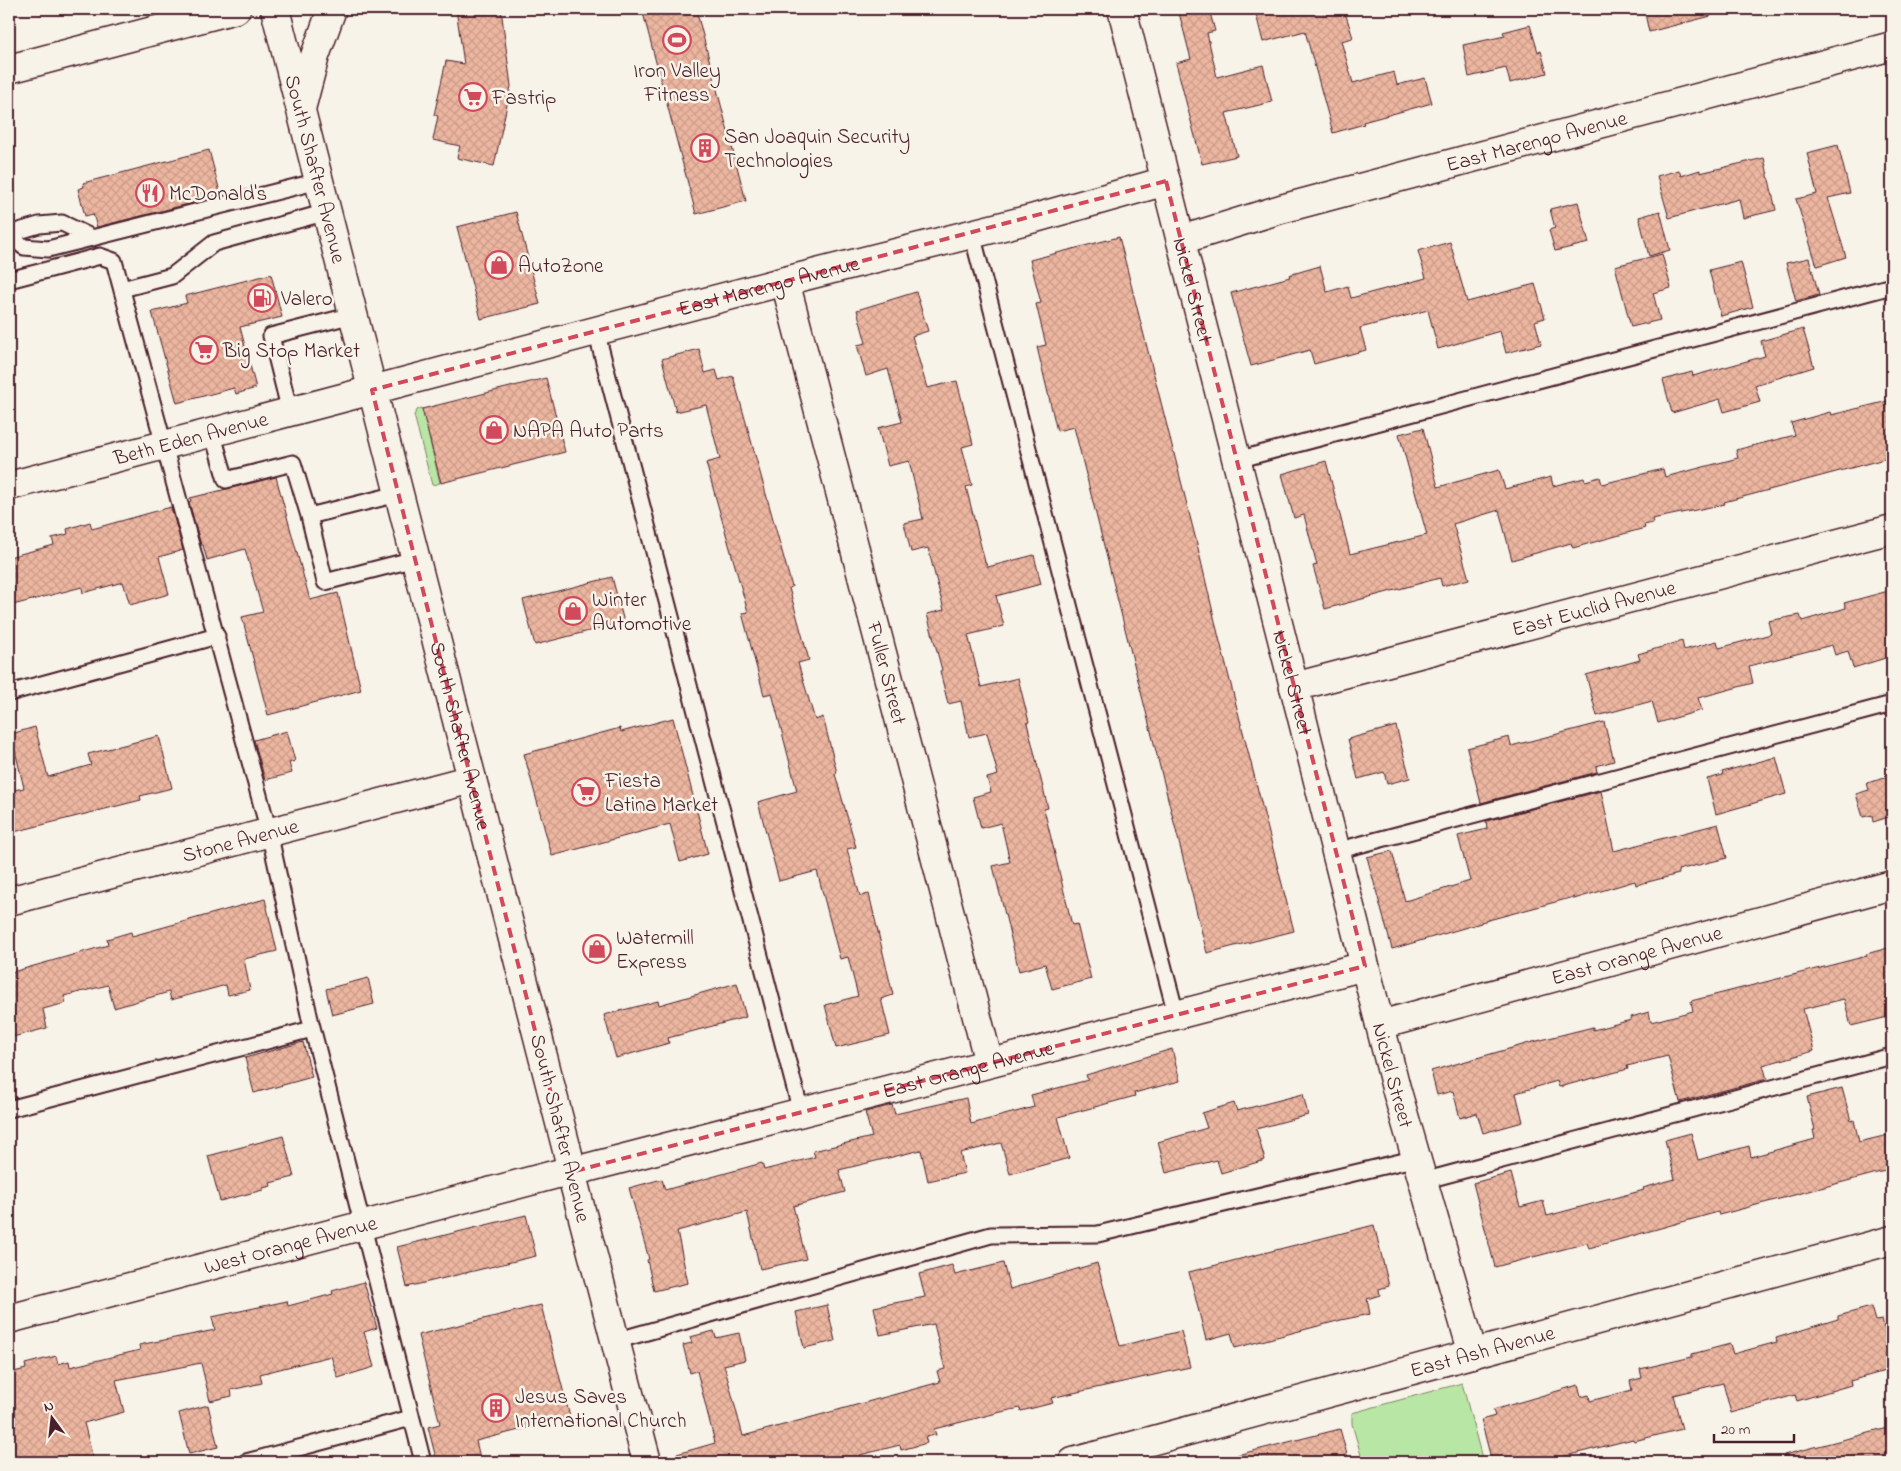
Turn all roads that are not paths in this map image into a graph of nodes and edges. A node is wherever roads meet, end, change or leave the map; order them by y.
1 (236, 9) edge
2 (274, 9) edge
3 (332, 9) edge
4 (1122, 9) edge
5 (1892, 46) edge
6 (9, 69) edge
7 (300, 110) junction
8 (319, 181) junction
9 (1166, 181) junction
10 (327, 212) junction
11 (9, 234) edge
12 (972, 234) junction
13 (93, 238) junction
14 (1181, 240) junction
15 (9, 280) edge
16 (785, 281) junction
17 (1892, 286) edge
18 (122, 289) junction
19 (353, 315) junction
20 (596, 331) junction
21 (372, 390) junction
22 (290, 412) junction
23 (212, 432) junction
24 (164, 445) junction
25 (1237, 460) junction
26 (9, 486) edge
27 (398, 494) junction
28 (309, 516) junction
29 (1892, 529) edge
30 (415, 559) junction
31 (217, 636) junction
32 (1294, 687) junction
33 (9, 693) edge
34 (1892, 704) edge
35 (472, 779) junction
36 (269, 832) junction
37 (1336, 851) junction
38 (1892, 886) edge
39 (9, 901) edge
40 (1365, 966) junction
41 (1176, 1014) junction
42 (1380, 1025) junction
43 (312, 1029) junction
44 (1892, 1056) edge
45 (989, 1064) junction
46 (9, 1109) edge
47 (801, 1112) junction
48 (1420, 1169) junction
49 (571, 1171) junction
50 (362, 1226) junction
51 (1892, 1240) edge
52 (9, 1319) edge
53 (615, 1341) junction
54 (1473, 1354) junction
55 (411, 1418) junction
56 (246, 1462) edge
57 (423, 1462) edge
58 (647, 1462) edge
59 (1073, 1462) edge

1 - 6 street
2 - 7 street, South Shafter Avenue
3 - 7 street
4 - 9 street, Nickel Street
5 - 14 street, East Marengo Avenue
7 - 8 street, South Shafter Avenue
8 - 10 street, South Shafter Avenue
8 - 13 lane
9 - 12 street, East Marengo Avenue
9 - 14 street, Nickel Street
10 - 18 lane
10 - 19 street, South Shafter Avenue
11 - 13 lane
11 - 13 lane
12 - 16 street, East Marengo Avenue
12 - 41 lane
14 - 25 street, Nickel Street
15 - 18 lane
16 - 20 street, East Marengo Avenue
16 - 45 street, Fuller Street
17 - 25 lane
18 - 24 lane
19 - 21 street, South Shafter Avenue
19 - 22 lane
20 - 21 street, East Marengo Avenue
20 - 47 lane
21 - 22 street, Beth Eden Avenue
21 - 27 street, South Shafter Avenue
22 - 23 street, Beth Eden Avenue
23 - 24 street, Beth Eden Avenue
23 - 28 lane
24 - 26 street, Beth Eden Avenue
24 - 31 lane
25 - 32 street, Nickel Street
27 - 28 lane
27 - 30 street, South Shafter Avenue
28 - 30 lane
29 - 32 street, East Euclid Avenue
30 - 35 street, South Shafter Avenue
31 - 33 lane
31 - 36 lane
32 - 37 street, Nickel Street
34 - 37 lane
35 - 36 street, Stone Avenue
35 - 49 street, South Shafter Avenue
36 - 39 street, Stone Avenue
36 - 43 lane
37 - 40 street, Nickel Street
38 - 42 street, East Orange Avenue
40 - 41 street, East Orange Avenue
40 - 42 street, Nickel Street
41 - 45 street, East Orange Avenue
42 - 48 street, Nickel Street
43 - 46 lane
43 - 50 lane
44 - 48 lane
45 - 47 street, East Orange Avenue
47 - 49 street, East Orange Avenue
48 - 53 lane
48 - 54 street, Nickel Street
49 - 50 street, West Orange Avenue
49 - 53 street, South Shafter Avenue
50 - 52 street, West Orange Avenue
50 - 55 lane
51 - 54 street, East Ash Avenue
53 - 58 street, South Shafter Avenue
54 - 59 street, East Ash Avenue
55 - 56 lane
55 - 57 lane

